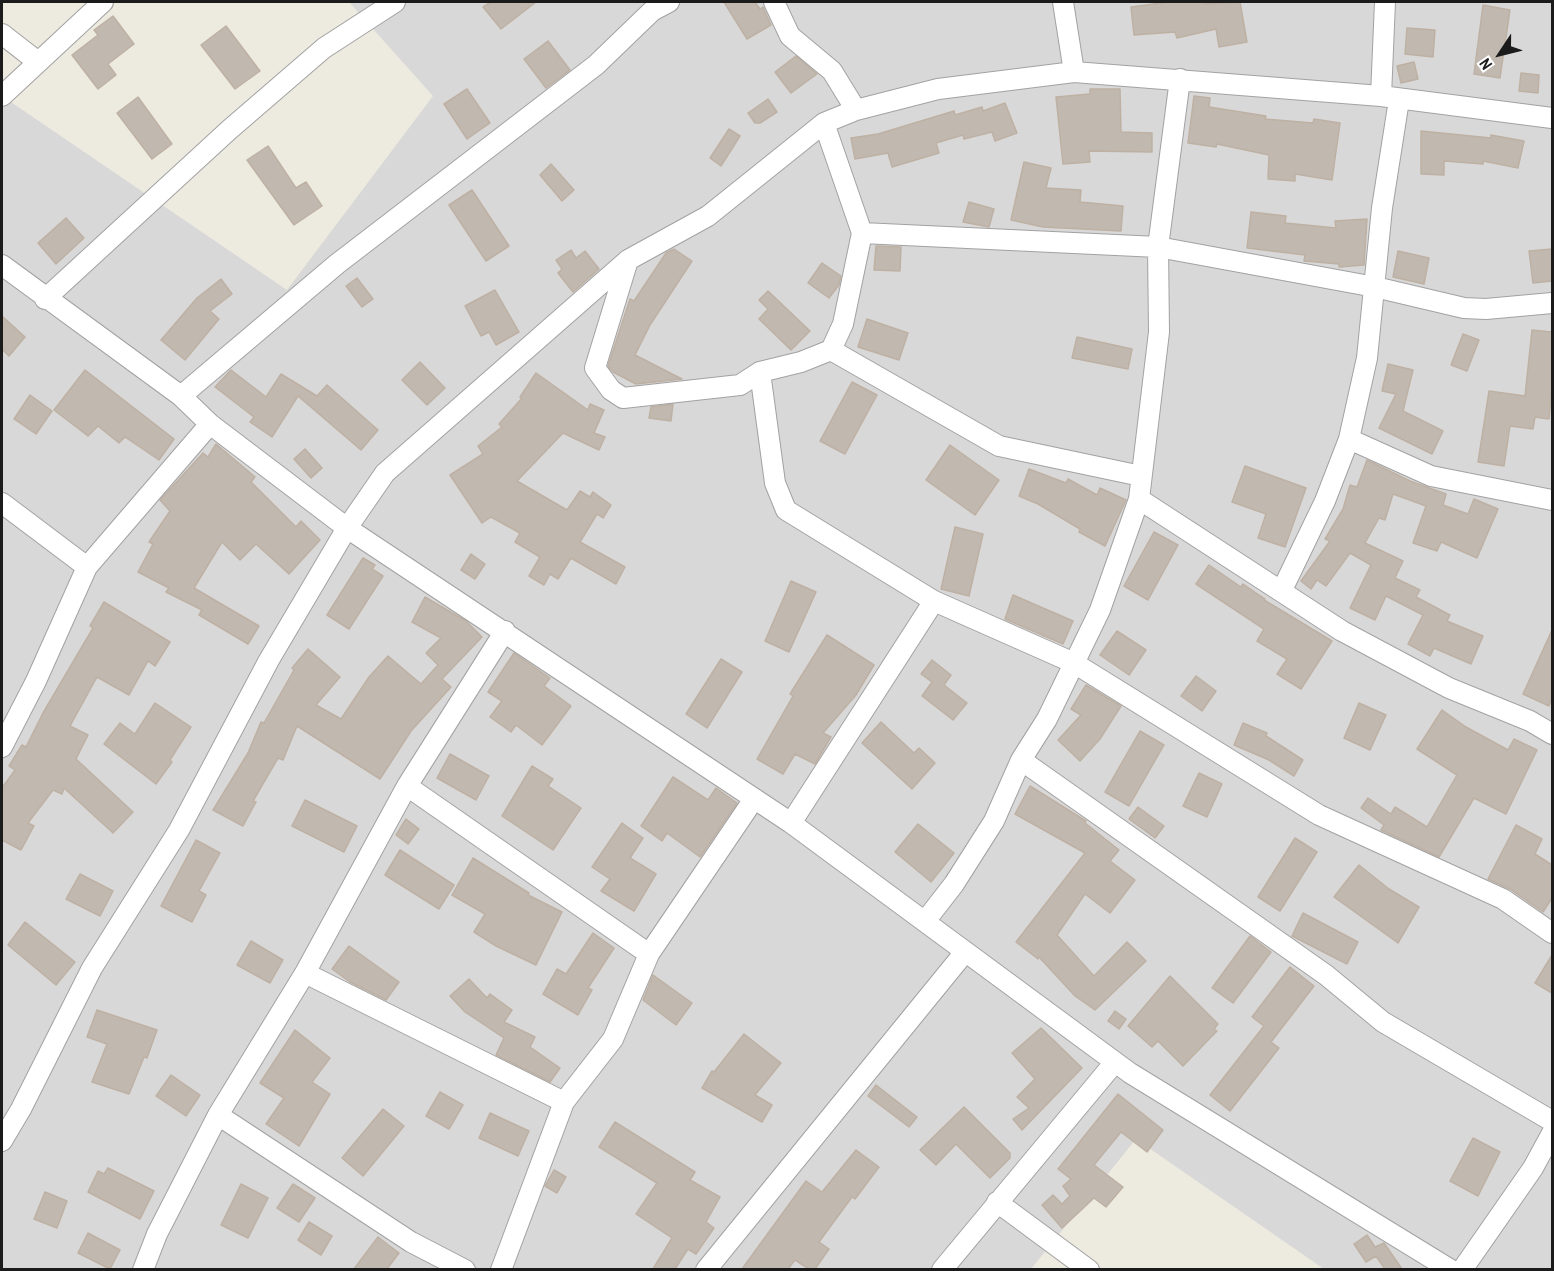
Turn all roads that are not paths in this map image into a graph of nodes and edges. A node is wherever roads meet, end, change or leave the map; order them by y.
1 (103, 2) edge
2 (395, 2) edge
3 (669, 2) edge
4 (774, 2) edge
5 (1063, 2) edge
6 (1385, 2) edge
7 (2, 34) edge
8 (38, 62) junction
9 (1074, 72) junction
10 (1180, 79) junction
11 (2, 96) edge
12 (1390, 98) junction
13 (856, 110) junction
14 (1552, 118) edge
15 (824, 123) junction
16 (862, 232) junction
17 (1158, 247) junction
18 (628, 260) junction
19 (2, 265) edge
20 (1375, 287) junction
21 (45, 299) junction
22 (1552, 303) edge
23 (831, 350) junction
24 (760, 372) junction
25 (181, 396) junction
26 (210, 424) junction
27 (1349, 440) junction
28 (1141, 476) junction
29 (1139, 499) junction
30 (1552, 500) edge
31 (2, 503) edge
32 (347, 528) junction
33 (87, 567) junction
34 (1282, 590) junction
35 (934, 601) junction
36 (505, 631) junction
37 (1074, 663) junction
38 (1552, 734) edge
39 (2, 747) edge
40 (1021, 760) junction
41 (407, 786) junction
42 (754, 799) junction
43 (791, 823) junction
44 (926, 920) junction
45 (1552, 933) edge
46 (965, 952) junction
47 (649, 954) junction
48 (305, 973) junction
49 (1115, 1062) junction
50 (564, 1102) junction
51 (218, 1115) junction
52 (1552, 1121) edge
53 (1552, 1133) edge
54 (2, 1141) edge
55 (997, 1202) junction
56 (143, 1269) edge
57 (465, 1269) edge
58 (501, 1269) edge
59 (706, 1269) edge
60 (942, 1269) edge
61 (1089, 1269) edge
62 (1451, 1269) edge
63 (1462, 1269) edge

1 - 8 street
2 - 21 street
3 - 25 street
4 - 13 street
5 - 9 street
6 - 12 street
7 - 8 street
8 - 11 street
9 - 10 street
9 - 13 street
10 - 12 street
10 - 17 street
12 - 14 street
12 - 20 street
13 - 15 street
15 - 16 street
15 - 18 street
16 - 17 street
16 - 23 street
17 - 20 street
17 - 28 street
18 - 24 street
18 - 32 street
19 - 21 street
20 - 22 street
20 - 27 street
21 - 25 street
23 - 24 street
23 - 28 street
24 - 35 street
25 - 26 street
26 - 32 street
26 - 33 street
27 - 30 street
27 - 34 street
28 - 29 street
29 - 34 street
29 - 37 street
31 - 33 street
32 - 36 street
32 - 54 street
33 - 39 street
34 - 38 street
35 - 37 street
35 - 43 street
36 - 41 street
36 - 42 street
37 - 40 street
37 - 45 street
40 - 44 street
40 - 52 street
41 - 47 street
41 - 48 street
42 - 43 street
42 - 47 street
43 - 44 street
44 - 46 street
46 - 49 street
46 - 59 street
47 - 50 street
48 - 50 street
48 - 51 street
49 - 55 street
49 - 62 street
50 - 58 street
51 - 56 street
51 - 57 street
53 - 63 street
55 - 60 street
55 - 61 street

